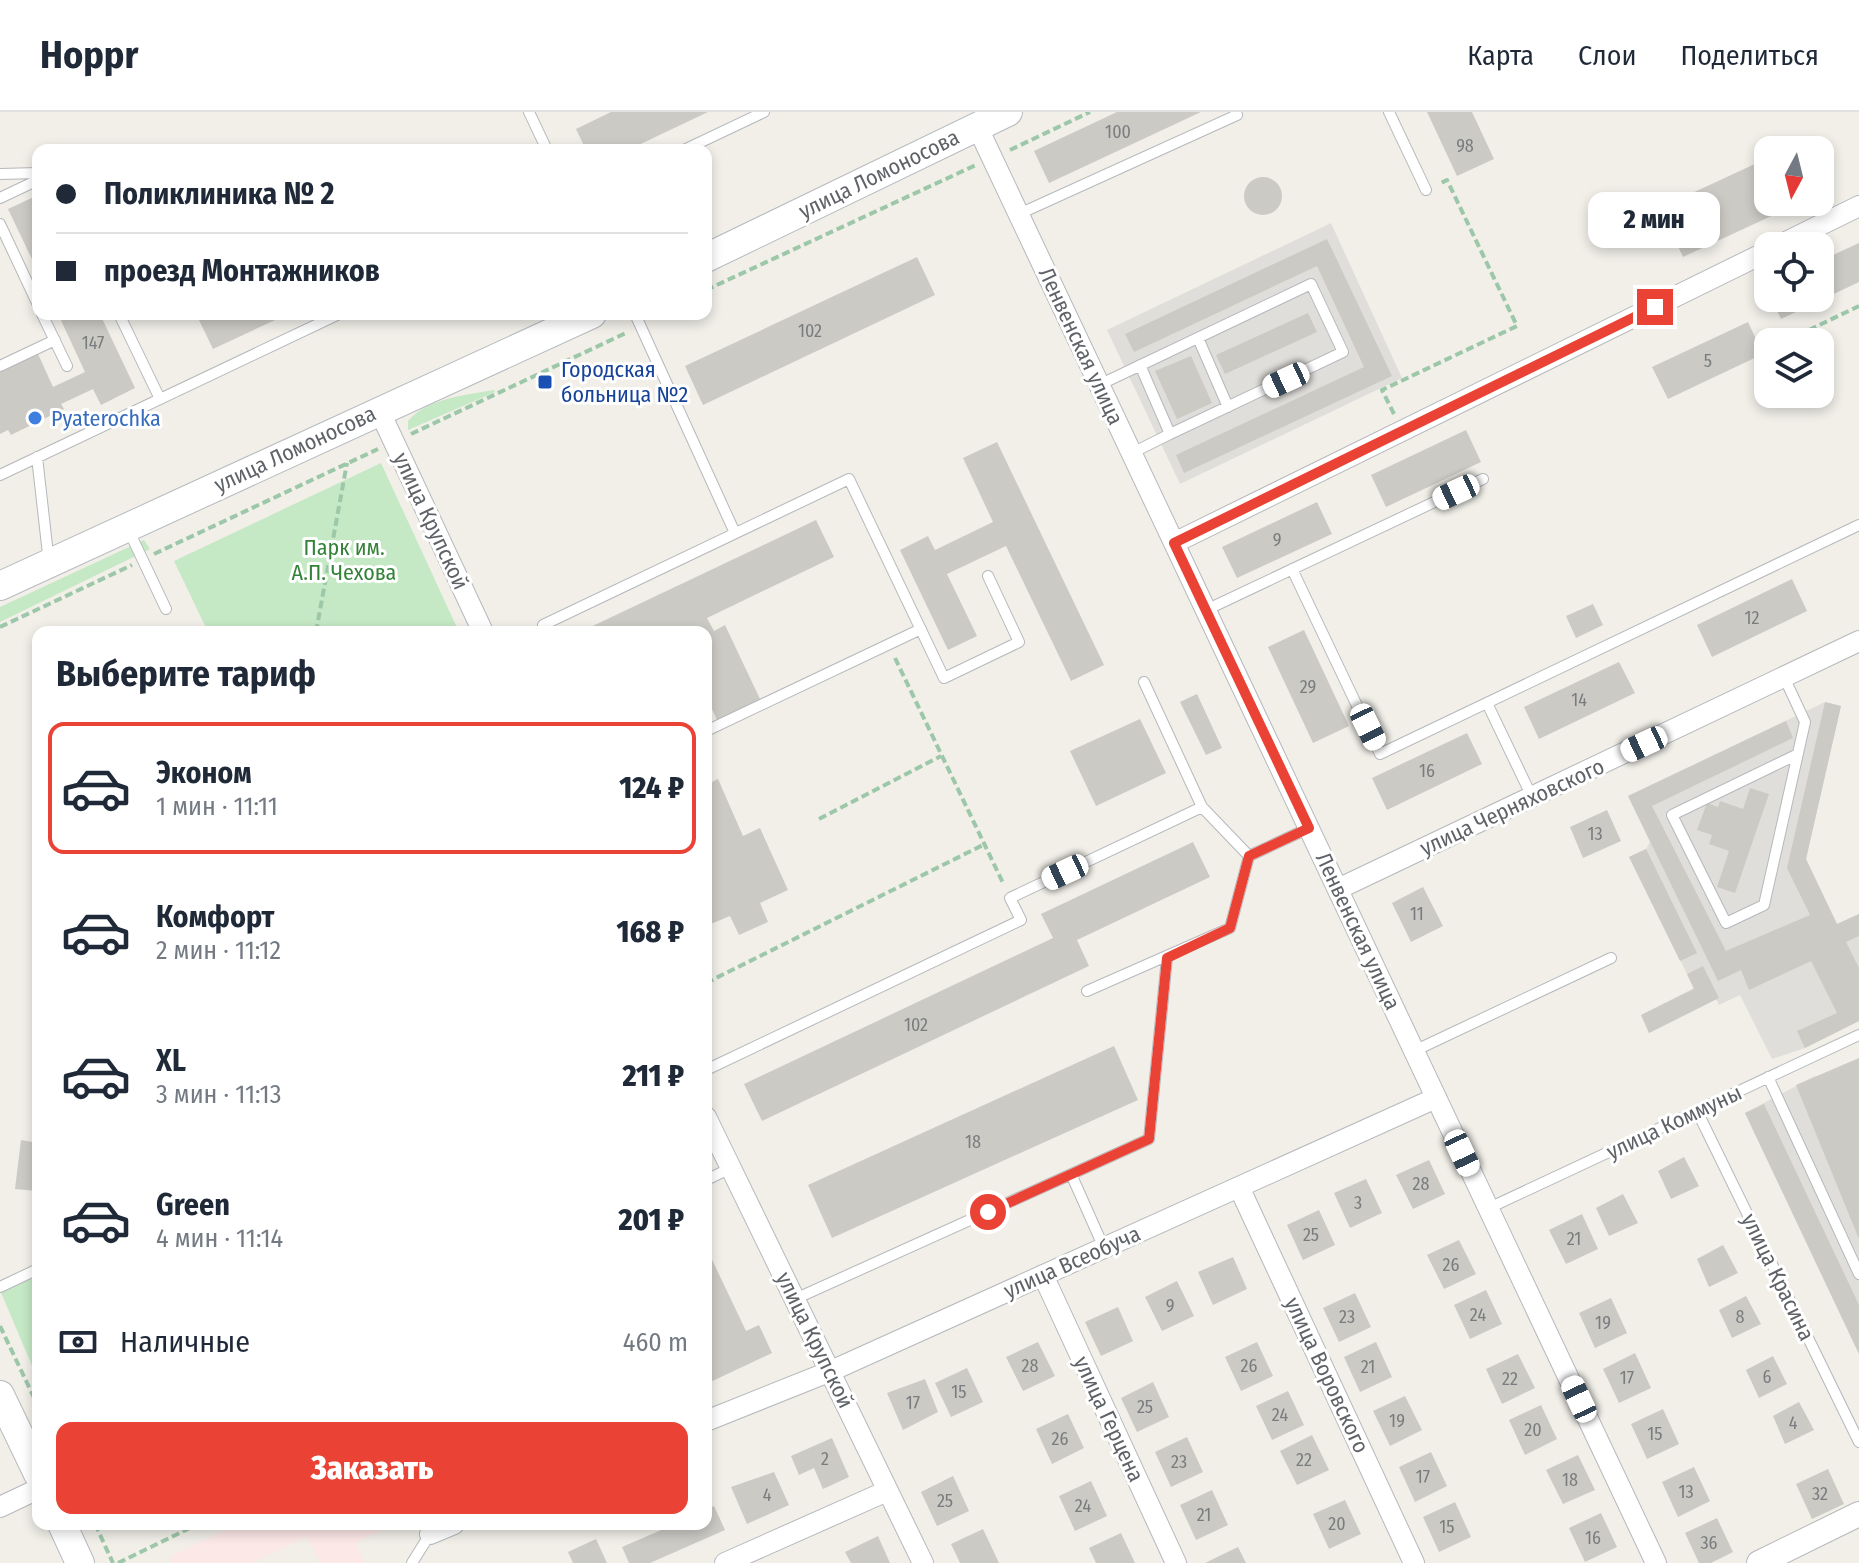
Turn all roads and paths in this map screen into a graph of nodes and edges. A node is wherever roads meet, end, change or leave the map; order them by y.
1 (764, 112) edge
2 (1090, 112) edge
3 (1236, 112) edge
4 (1389, 112) edge
5 (532, 113) edge
6 (997, 116) edge
7 (545, 144) edge
8 (697, 144) edge
9 (992, 158) junction
10 (32, 173) edge
11 (0, 174) edge
12 (32, 183) edge
13 (1426, 190) joint
14 (0, 198) edge
15 (1859, 206) edge
16 (1019, 214) junction
17 (0, 224) edge
18 (1806, 232) edge
19 (712, 255) edge
20 (1754, 258) edge
21 (712, 287) edge
22 (32, 292) edge
23 (1859, 306) edge
24 (45, 320) edge
25 (122, 320) edge
26 (326, 320) edge
27 (579, 320) edge
28 (638, 320) edge
29 (640, 326) junction
30 (1813, 328) edge
31 (1198, 338) junction
32 (55, 340) junction
33 (1140, 365) junction
34 (0, 366) edge
35 (67, 366) dead end
36 (1099, 385) junction
37 (160, 399) junction
38 (1228, 407) junction
39 (379, 410) junction
40 (1402, 432) junction
41 (1170, 434) junction
42 (394, 441) junction
43 (1132, 453) junction
44 (37, 457) junction
45 (347, 463) junction
46 (0, 475) edge
47 (1483, 479) dead end
48 (1859, 525) edge
49 (127, 527) junction
50 (735, 533) junction
51 (1174, 543) junction
52 (143, 560) junction
53 (49, 563) junction
54 (1292, 569) junction
55 (988, 576) dead end
56 (0, 586) edge
57 (166, 609) dead end
58 (1206, 610) junction
59 (543, 625) dead end
60 (317, 626) edge
61 (480, 626) edge
62 (0, 627) edge
63 (921, 629) junction
64 (1859, 641) edge
65 (889, 644) junction
66 (1784, 677) junction
67 (1144, 682) dead end
68 (1487, 703) junction
69 (712, 728) edge
70 (1798, 754) junction
71 (942, 755) junction
72 (1532, 797) junction
73 (1202, 807) junction
74 (819, 819) dead end
75 (1309, 828) junction
76 (985, 844) junction
77 (1249, 856) junction
78 (1338, 889) junction
79 (1010, 898) junction
80 (1167, 958) junction
81 (1611, 958) dead end
82 (712, 980) edge
83 (1087, 991) dead end
84 (1859, 1035) edge
85 (1414, 1051) junction
86 (712, 1067) edge
87 (1768, 1077) junction
88 (1436, 1098) junction
89 (1697, 1111) junction
90 (712, 1129) edge
91 (731, 1168) junction
92 (1071, 1174) junction
93 (712, 1177) edge
94 (1239, 1187) junction
95 (1489, 1208) junction
96 (1104, 1248) junction
97 (32, 1272) edge
98 (1859, 1274) edge
99 (1043, 1275) junction
100 (0, 1287) edge
101 (795, 1299) junction
102 (0, 1326) edge
103 (831, 1371) junction
104 (32, 1393) edge
105 (0, 1395) edge
106 (712, 1419) edge
107 (1859, 1442) edge
108 (32, 1462) edge
109 (887, 1491) junction
110 (32, 1492) edge
111 (0, 1507) edge
112 (1859, 1514) edge
113 (65, 1530) edge
114 (98, 1530) edge
115 (185, 1530) edge
116 (428, 1530) edge
117 (80, 1563) edge
118 (116, 1563) edge
119 (412, 1563) edge
120 (725, 1563) edge
121 (923, 1563) edge
122 (1176, 1563) edge
123 (1414, 1563) edge
124 (1656, 1563) edge
125 (1759, 1563) edge

1 - 8 lane
2 - 9 path
3 - 16 lane
4 - 13 lane
5 - 7 lane
6 - 9 street, Ленвенская улица
6 - 19 main road, улица Ломоносова
9 - 16 street, Ленвенская улица
9 - 21 path
10 - 11 lane
12 - 14 lane
13 - 40 path
15 - 18 street
16 - 36 street, Ленвенская улица
17 - 22 lane
20 - 40 street
23 - 30 path
24 - 32 lane
25 - 37 lane
26 - 37 lane
27 - 39 main road, улица Ломоносова
28 - 29 lane
29 - 42 path
29 - 50 lane
31 - 33 lane
31 - 38 lane
31 - 38 lane
32 - 34 lane
32 - 35 lane
33 - 36 lane
33 - 41 lane
36 - 43 street, Ленвенская улица
37 - 44 lane
38 - 41 lane
39 - 42 street, улица Крупской
39 - 49 main road, улица Ломоносова
40 - 51 street
41 - 43 lane
42 - 45 path
42 - 61 street, улица Крупской
43 - 51 street, Ленвенская улица
44 - 46 lane
44 - 53 lane
45 - 52 path
45 - 60 path
47 - 54 lane
48 - 68 lane
49 - 52 lane
49 - 53 main road, улица Ломоносова
50 - 59 lane
50 - 63 lane
51 - 58 street, Ленвенская улица
52 - 57 lane
52 - 62 path
53 - 56 main road, улица Ломоносова
54 - 58 lane
54 - 68 lane
55 - 63 lane
58 - 75 street, Ленвенская улица
63 - 65 lane
64 - 66 street, улица Черняховского
65 - 69 lane
65 - 71 path
66 - 70 lane
66 - 72 street, улица Черняховского
67 - 73 lane
68 - 72 lane
70 - 70 lane
71 - 74 path
71 - 76 path
72 - 78 street, улица Черняховского
73 - 77 lane
73 - 79 lane
75 - 77 lane
75 - 78 street, Ленвенская улица
76 - 79 path
76 - 82 path
77 - 80 lane
78 - 85 street, Ленвенская улица
79 - 86 lane
80 - 83 lane
80 - 92 lane
81 - 85 lane
84 - 87 lane, улица Коммуны
85 - 88 street, Ленвенская улица
87 - 89 lane, улица Коммуны
87 - 98 lane
88 - 94 street, улица Всеобуча
88 - 95 street, Ленвенская улица
89 - 95 lane, улица Коммуны
89 - 107 lane, улица Красина
90 - 91 street, улица Крупской
91 - 93 lane
91 - 101 street, улица Крупской
92 - 96 lane
92 - 101 lane
94 - 96 street, улица Всеобуча
94 - 123 street, улица Воровского
95 - 124 street, Ленвенская улица
96 - 99 street, улица Всеобуча
97 - 100 lane
99 - 103 street, улица Всеобуча
99 - 122 street, улица Герцена
101 - 103 street, улица Крупской
102 - 104 path
103 - 106 street, улица Всеобуча
103 - 109 street, улица Крупской
105 - 108 main road
109 - 120 street
109 - 121 street, улица Крупской
110 - 111 street
112 - 125 street
113 - 117 main road
114 - 118 path
115 - 118 path
116 - 119 lane

